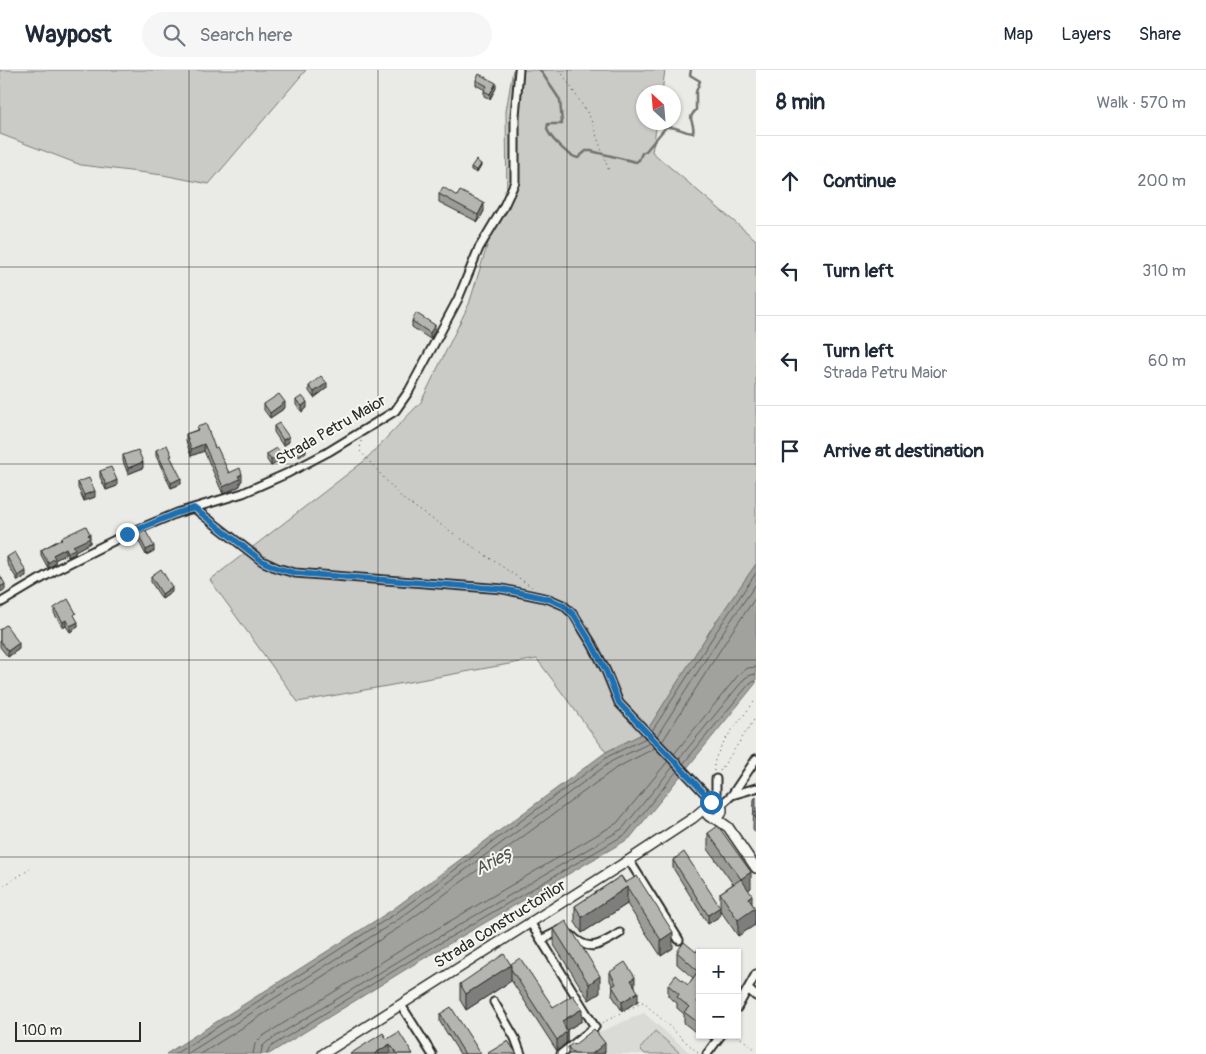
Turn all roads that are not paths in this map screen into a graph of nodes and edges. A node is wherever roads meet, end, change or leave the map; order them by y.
1 (519, 70) edge
2 (194, 508) junction
3 (0, 603) edge
4 (756, 759) edge
5 (716, 779) road end
6 (756, 788) edge
7 (732, 796) junction
8 (715, 805) junction
9 (693, 818) junction
10 (713, 818) junction
11 (728, 827) junction
12 (629, 860) junction
13 (756, 868) edge
14 (530, 922) junction
15 (620, 933) dead end
16 (541, 940) junction
17 (679, 940) dead end
18 (756, 974) edge
19 (748, 988) junction
20 (756, 996) edge
21 (741, 1001) edge
22 (494, 1002) dead end
23 (401, 1005) junction
24 (718, 1039) edge
25 (323, 1054) edge
26 (432, 1054) edge
27 (521, 1054) edge
28 (561, 1054) edge
29 (707, 1054) edge

1 - 2 street, Strada Petru Maior
2 - 3 street, Strada Petru Maior
2 - 8 street
4 - 7 street
5 - 8 street
6 - 7 street
7 - 8 street
8 - 9 street, Strada Constructorilor
8 - 10 street
8 - 10 street
8 - 11 street
9 - 10 street, Strada Constructorilor
9 - 12 street, Strada Constructorilor
10 - 11 street
11 - 13 street
12 - 14 street, Strada Constructorilor
12 - 17 street
14 - 16 street
14 - 23 street, Strada Constructorilor
15 - 16 street
16 - 28 street
18 - 19 street
19 - 20 street
19 - 21 street
22 - 27 street
23 - 25 street, Strada Constructorilor
23 - 26 street
24 - 29 street

